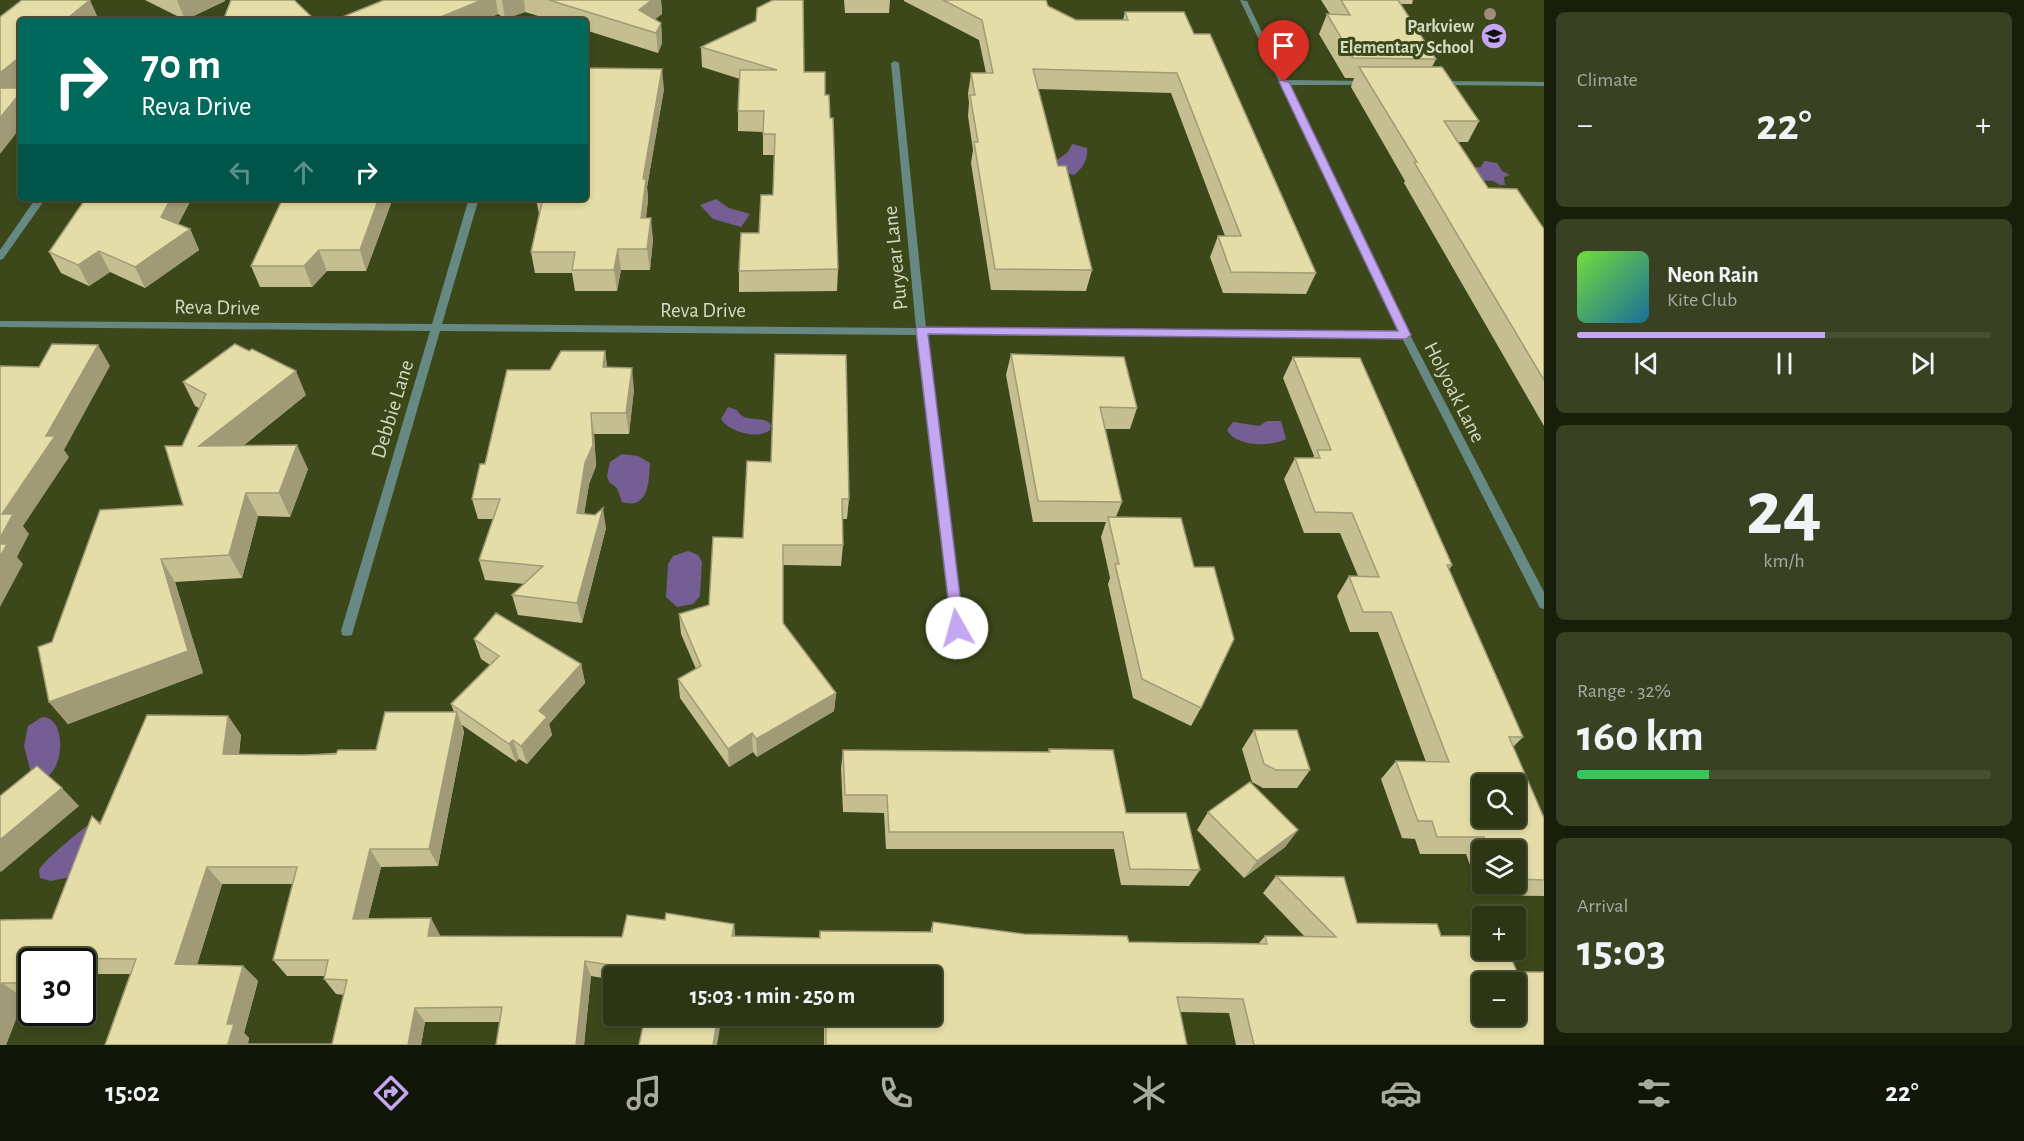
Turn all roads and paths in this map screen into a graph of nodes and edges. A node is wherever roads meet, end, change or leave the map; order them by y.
1 (1243, 1) edge
2 (895, 63) dead end
3 (1284, 82) junction
4 (1373, 83) edge
5 (1429, 83) edge
6 (1544, 84) edge
7 (39, 201) edge
8 (473, 201) edge
9 (0, 257) edge
10 (0, 324) edge
11 (436, 328) junction
12 (921, 330) junction
13 (1406, 335) junction
14 (1544, 604) edge
15 (957, 628) dead end
16 (347, 631) dead end

1 - 3 street, Holyoak Lane
2 - 12 street, Puryear Lane
3 - 4 street
3 - 13 street, Holyoak Lane
5 - 6 street
7 - 9 street
8 - 11 street, Debbie Lane
10 - 11 street, Reva Drive
11 - 12 street, Reva Drive
11 - 16 street, Debbie Lane
12 - 13 street, Reva Drive
12 - 15 street, Puryear Lane
13 - 14 street, Holyoak Lane

